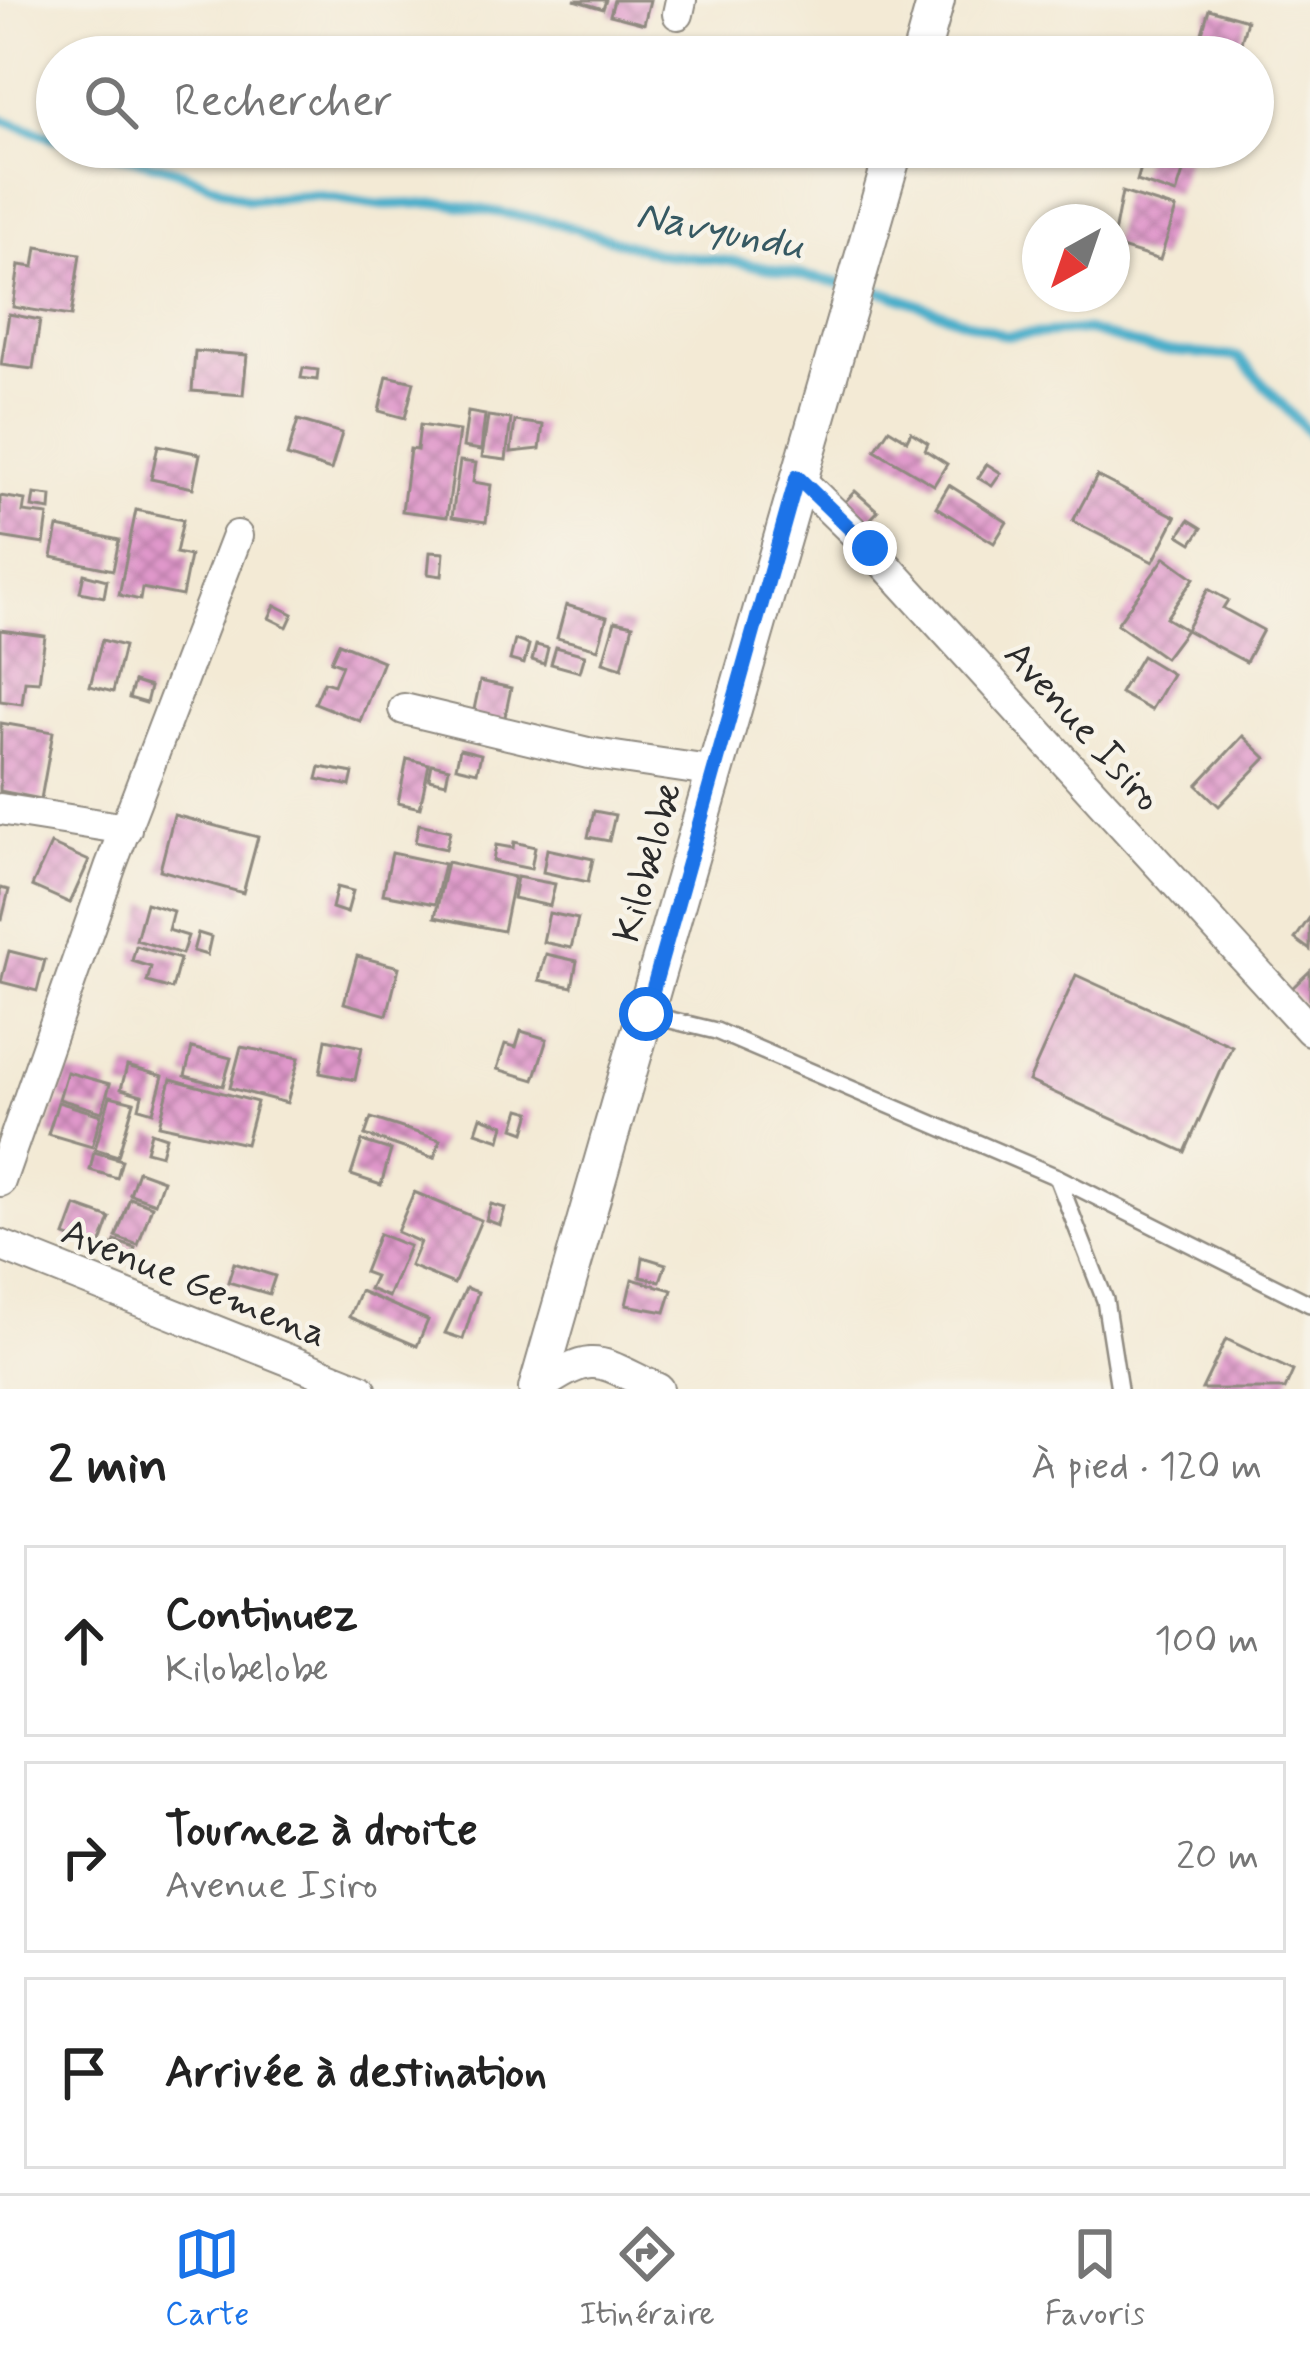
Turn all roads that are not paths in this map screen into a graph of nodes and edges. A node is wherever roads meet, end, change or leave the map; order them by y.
1 (936, 0) edge
2 (926, 36) edge
3 (889, 168) edge
4 (797, 477) junction
5 (237, 536) dead end
6 (404, 709) dead end
7 (716, 772) junction
8 (0, 809) edge
9 (126, 829) junction
10 (646, 1014) junction
11 (1310, 1030) edge
12 (1057, 1178) junction
13 (0, 1181) edge
14 (0, 1245) edge
15 (1310, 1304) edge
16 (361, 1389) edge
17 (537, 1389) edge
18 (658, 1389) edge
19 (1119, 1389) edge

1 - 2 street
3 - 4 street, Kilobelobe
4 - 7 street, Kilobelobe
4 - 11 street, Avenue Isiro
5 - 9 street
6 - 7 street
7 - 10 street, Kilobelobe
8 - 9 street
9 - 13 street
10 - 12 lane
10 - 17 street, Kilobelobe
12 - 15 lane
12 - 19 lane
14 - 16 street, Avenue Gemena
17 - 18 street

